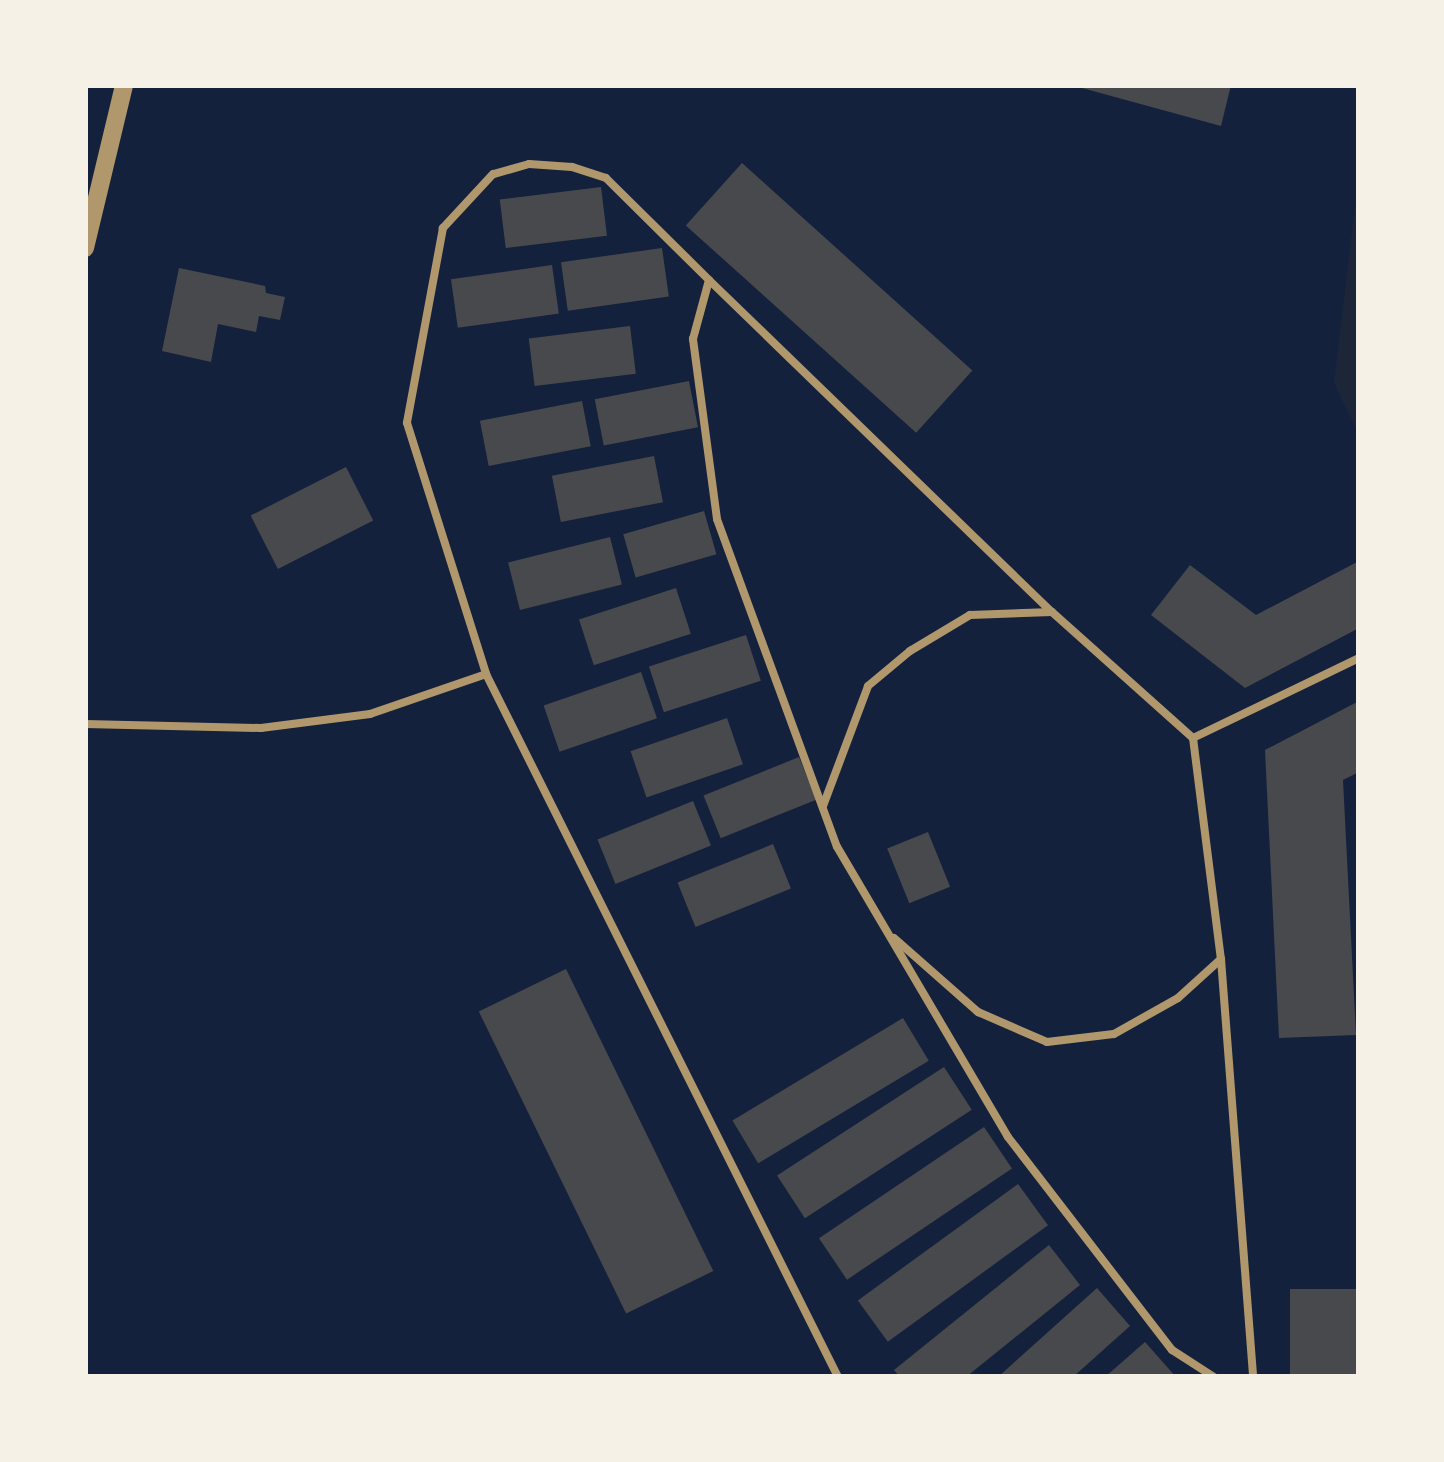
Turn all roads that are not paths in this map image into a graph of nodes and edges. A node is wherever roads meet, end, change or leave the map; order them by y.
1 (124, 85) edge
2 (85, 248) edge
3 (710, 280) junction
4 (1052, 612) junction
5 (1359, 658) edge
6 (486, 674) junction
7 (85, 724) edge
8 (1194, 738) junction
9 (822, 808) junction
10 (887, 931) junction
11 (1221, 959) junction
12 (838, 1377) edge
13 (1214, 1377) edge
14 (1254, 1377) edge

1 - 2 street
3 - 4 lane
3 - 6 lane
3 - 9 lane
4 - 8 lane
4 - 9 lane
5 - 8 lane
6 - 7 lane
6 - 12 lane
8 - 11 lane
9 - 10 lane
10 - 11 lane
10 - 13 lane
11 - 14 lane

